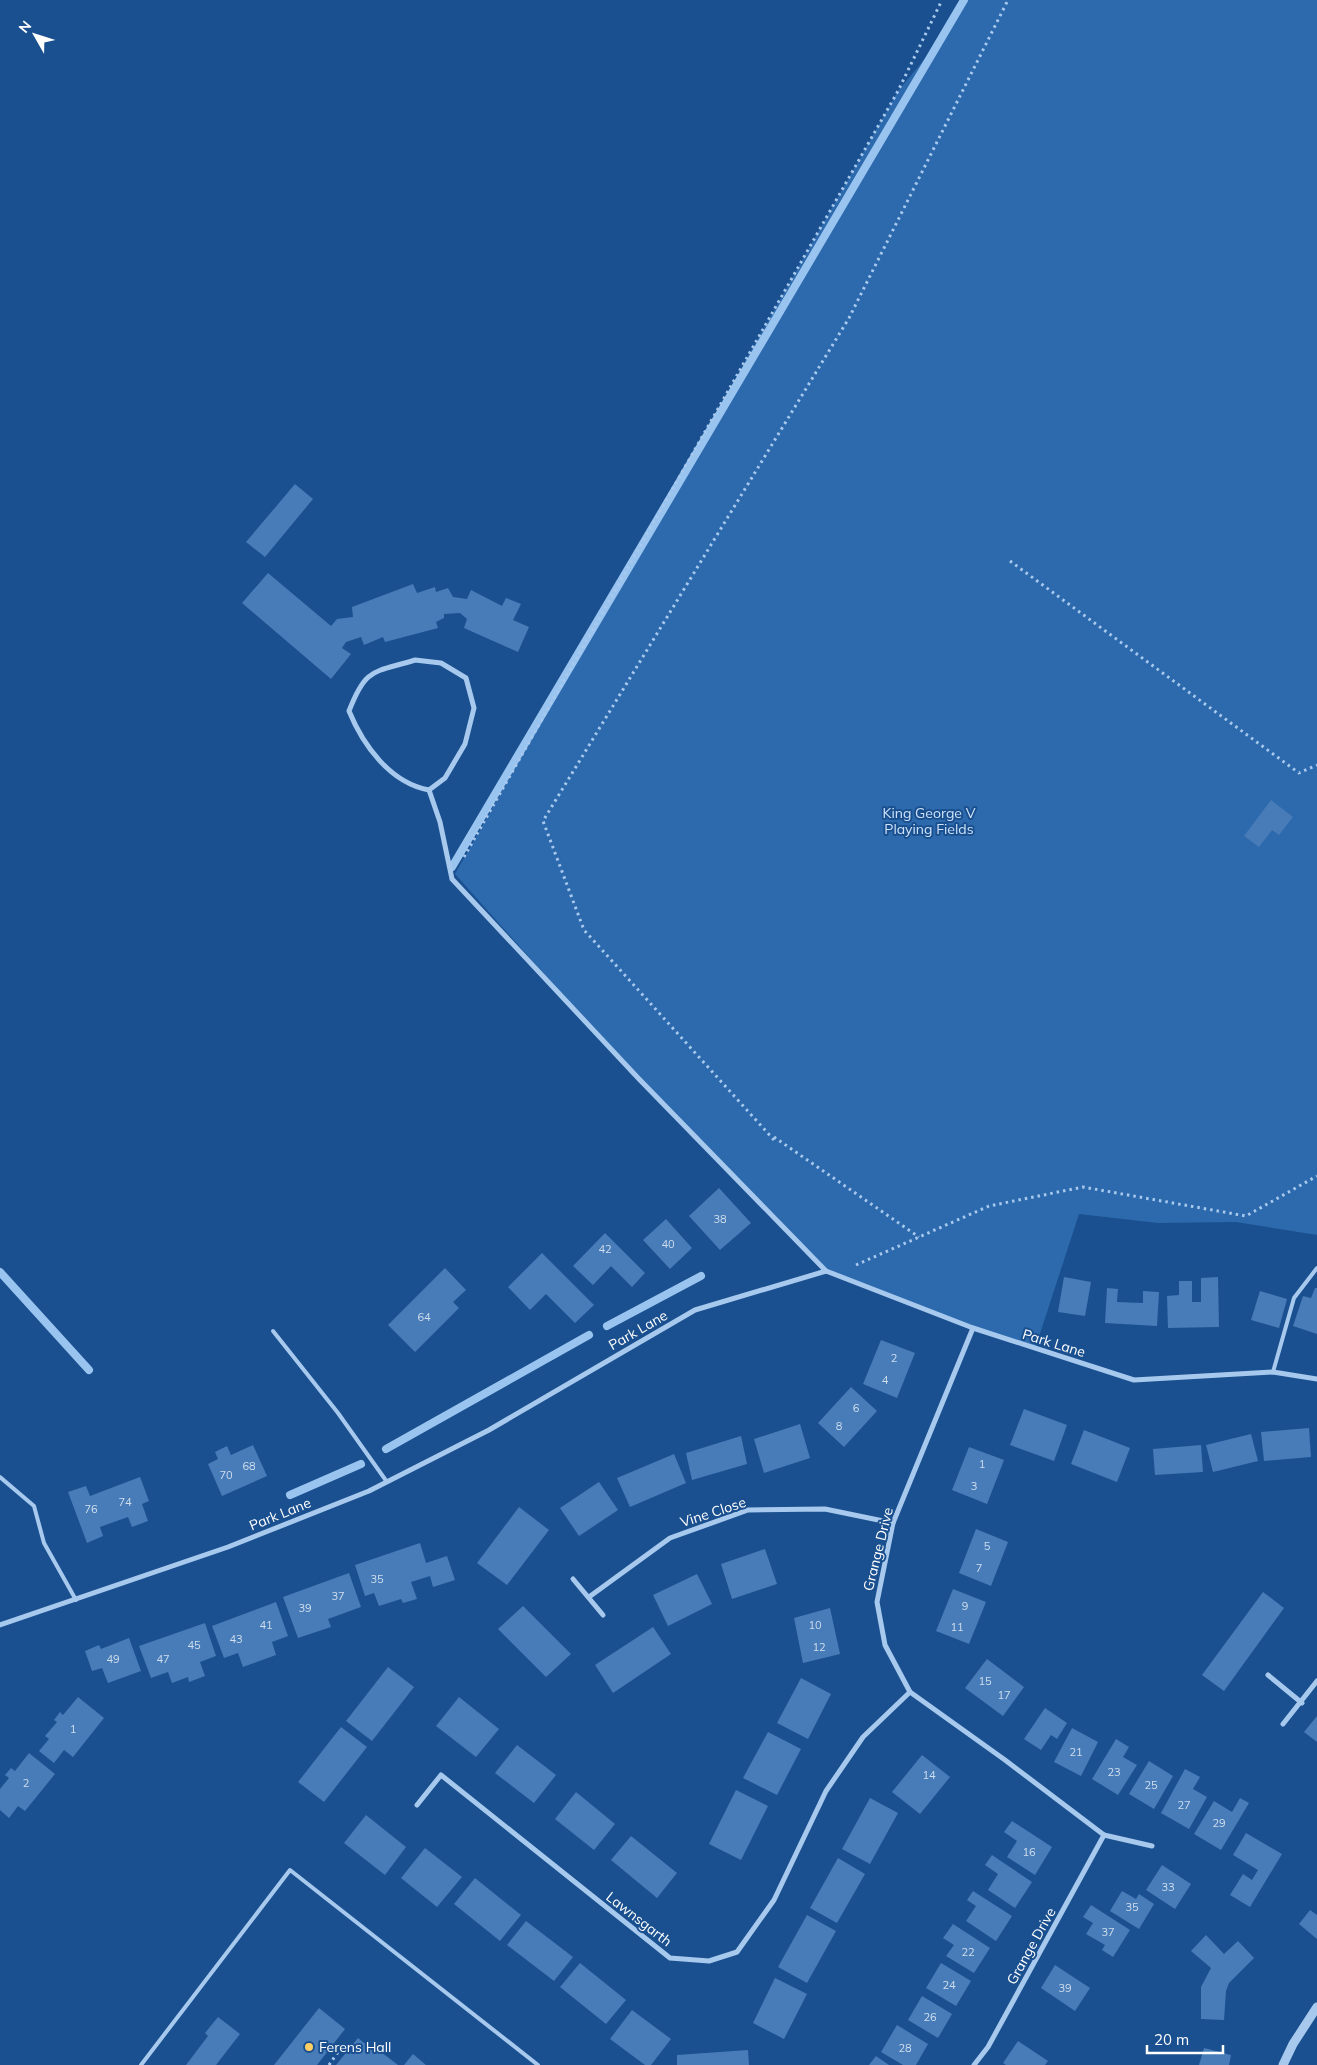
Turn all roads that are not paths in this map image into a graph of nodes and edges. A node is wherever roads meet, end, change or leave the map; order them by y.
1 (429, 790) junction
2 (1317, 1268) edge
3 (826, 1271) junction
4 (973, 1328) junction
5 (273, 1332) dead end
6 (1273, 1372) junction
7 (1317, 1380) edge
8 (0, 1477) edge
9 (387, 1482) junction
10 (893, 1523) junction
11 (573, 1579) dead end
12 (589, 1598) junction
13 (76, 1600) junction
14 (603, 1615) dead end
15 (0, 1625) edge
16 (1268, 1676) dead end
17 (1317, 1681) edge
18 (910, 1692) junction
19 (1302, 1702) junction
20 (1284, 1724) dead end
21 (417, 1805) dead end
22 (1104, 1835) junction
23 (1152, 1846) dead end
24 (1317, 2007) edge
25 (141, 2065) edge
26 (538, 2065) edge
27 (974, 2065) edge
28 (1283, 2065) edge

1 - 1 street
1 - 3 street
2 - 6 lane
3 - 4 street, Park Lane
3 - 9 street, Park Lane
4 - 6 street, Park Lane
4 - 10 street, Grange Drive
5 - 9 lane
6 - 7 street, Park Lane
8 - 13 lane
9 - 13 street, Park Lane
10 - 12 street, Vine Close
10 - 18 street, Grange Drive
11 - 12 street
12 - 14 street
13 - 15 street, Park Lane
16 - 19 street
17 - 19 street
18 - 21 street, Lawnsgarth
18 - 22 street, Grange Drive
19 - 20 street
22 - 23 street, Grange Drive
22 - 27 street, Grange Drive
24 - 28 street
25 - 26 lane

